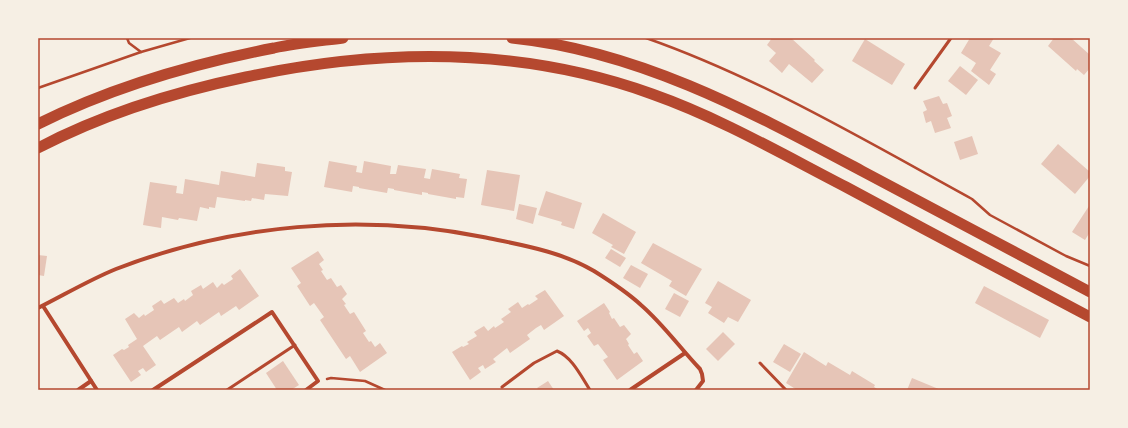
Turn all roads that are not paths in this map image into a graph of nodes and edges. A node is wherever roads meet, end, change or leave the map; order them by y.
1 (343, 38) edge
2 (512, 38) edge
3 (951, 38) edge
4 (915, 88) dead end
5 (38, 124) edge
6 (38, 148) edge
7 (1090, 292) edge
8 (42, 306) junction
9 (38, 308) edge
10 (1090, 317) edge
11 (295, 345) junction
12 (685, 353) junction
13 (760, 363) dead end
14 (91, 382) junction
15 (502, 387) dead end
16 (78, 390) edge
17 (97, 390) edge
18 (153, 390) edge
19 (228, 390) edge
20 (306, 390) edge
21 (590, 390) edge
22 (630, 390) edge
23 (696, 390) edge
24 (786, 390) edge

1 - 5 highway
2 - 7 highway
3 - 4 lane
6 - 10 highway
8 - 9 street
8 - 12 street
8 - 14 street
11 - 18 street
11 - 19 lane
11 - 20 street
12 - 22 street
12 - 23 street
13 - 24 lane
14 - 16 street
14 - 17 street
15 - 21 lane

